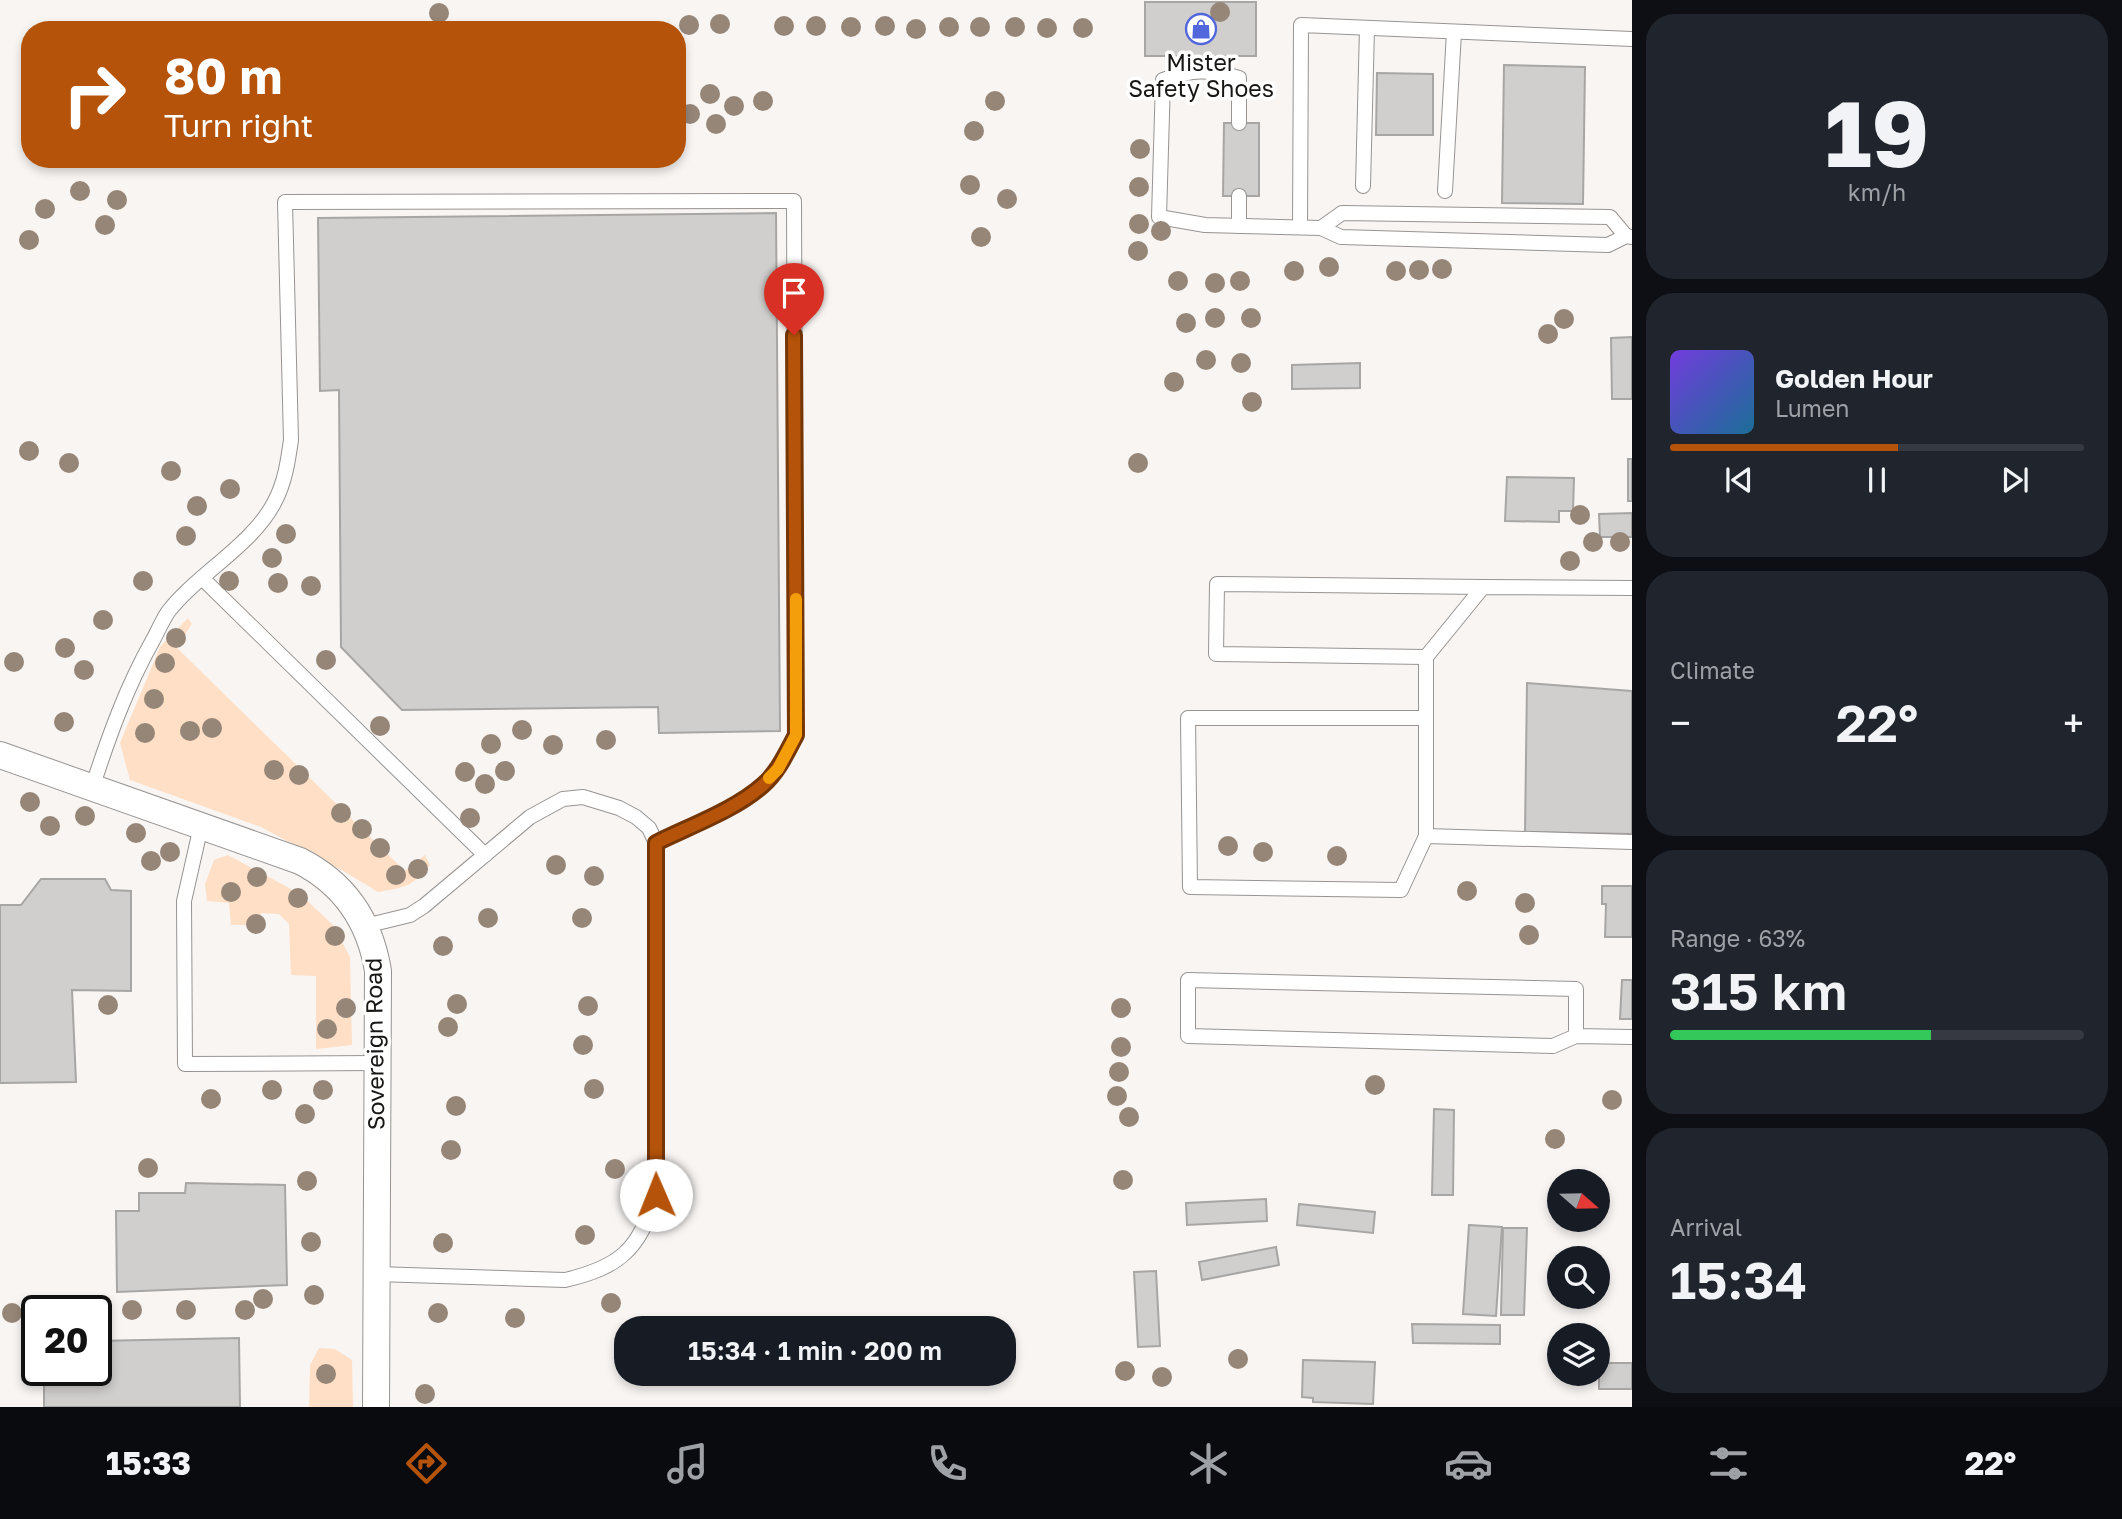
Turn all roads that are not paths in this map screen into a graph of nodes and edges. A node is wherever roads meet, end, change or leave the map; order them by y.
1 (1367, 28) junction
2 (1454, 32) junction
3 (1632, 39) edge
4 (1239, 123) dead end
5 (1363, 186) dead end
6 (1445, 191) dead end
7 (1239, 196) dead end
8 (1239, 226) junction
9 (1300, 227) junction
10 (1321, 228) junction
11 (1629, 236) edge
12 (202, 578) junction
13 (1483, 587) junction
14 (1632, 588) edge
15 (1426, 657) junction
16 (1426, 718) junction
17 (0, 755) edge
18 (92, 788) junction
19 (201, 826) junction
20 (1426, 836) junction
21 (1632, 842) edge
22 (656, 843) junction
23 (485, 855) junction
24 (365, 926) junction
25 (1576, 1036) junction
26 (1632, 1037) edge
27 (377, 1063) junction
28 (376, 1274) junction
29 (376, 1407) edge

1 - 2 lane
1 - 5 lane
1 - 9 lane
2 - 3 lane
2 - 6 lane
4 - 8 lane
7 - 8 lane
8 - 9 lane
9 - 10 lane
10 - 11 lane
10 - 11 lane
12 - 18 lane
12 - 22 lane
12 - 23 lane
13 - 14 lane
13 - 15 lane
13 - 15 lane
15 - 16 lane
16 - 20 lane
16 - 20 lane
17 - 18 street, Sovereign Road
18 - 19 street, Sovereign Road
19 - 24 street, Sovereign Road
19 - 27 lane
20 - 21 lane
22 - 23 lane
22 - 28 lane
23 - 24 lane
24 - 27 street, Sovereign Road
25 - 25 lane
25 - 26 lane
27 - 28 street, Sovereign Road
28 - 29 street, Sovereign Road

